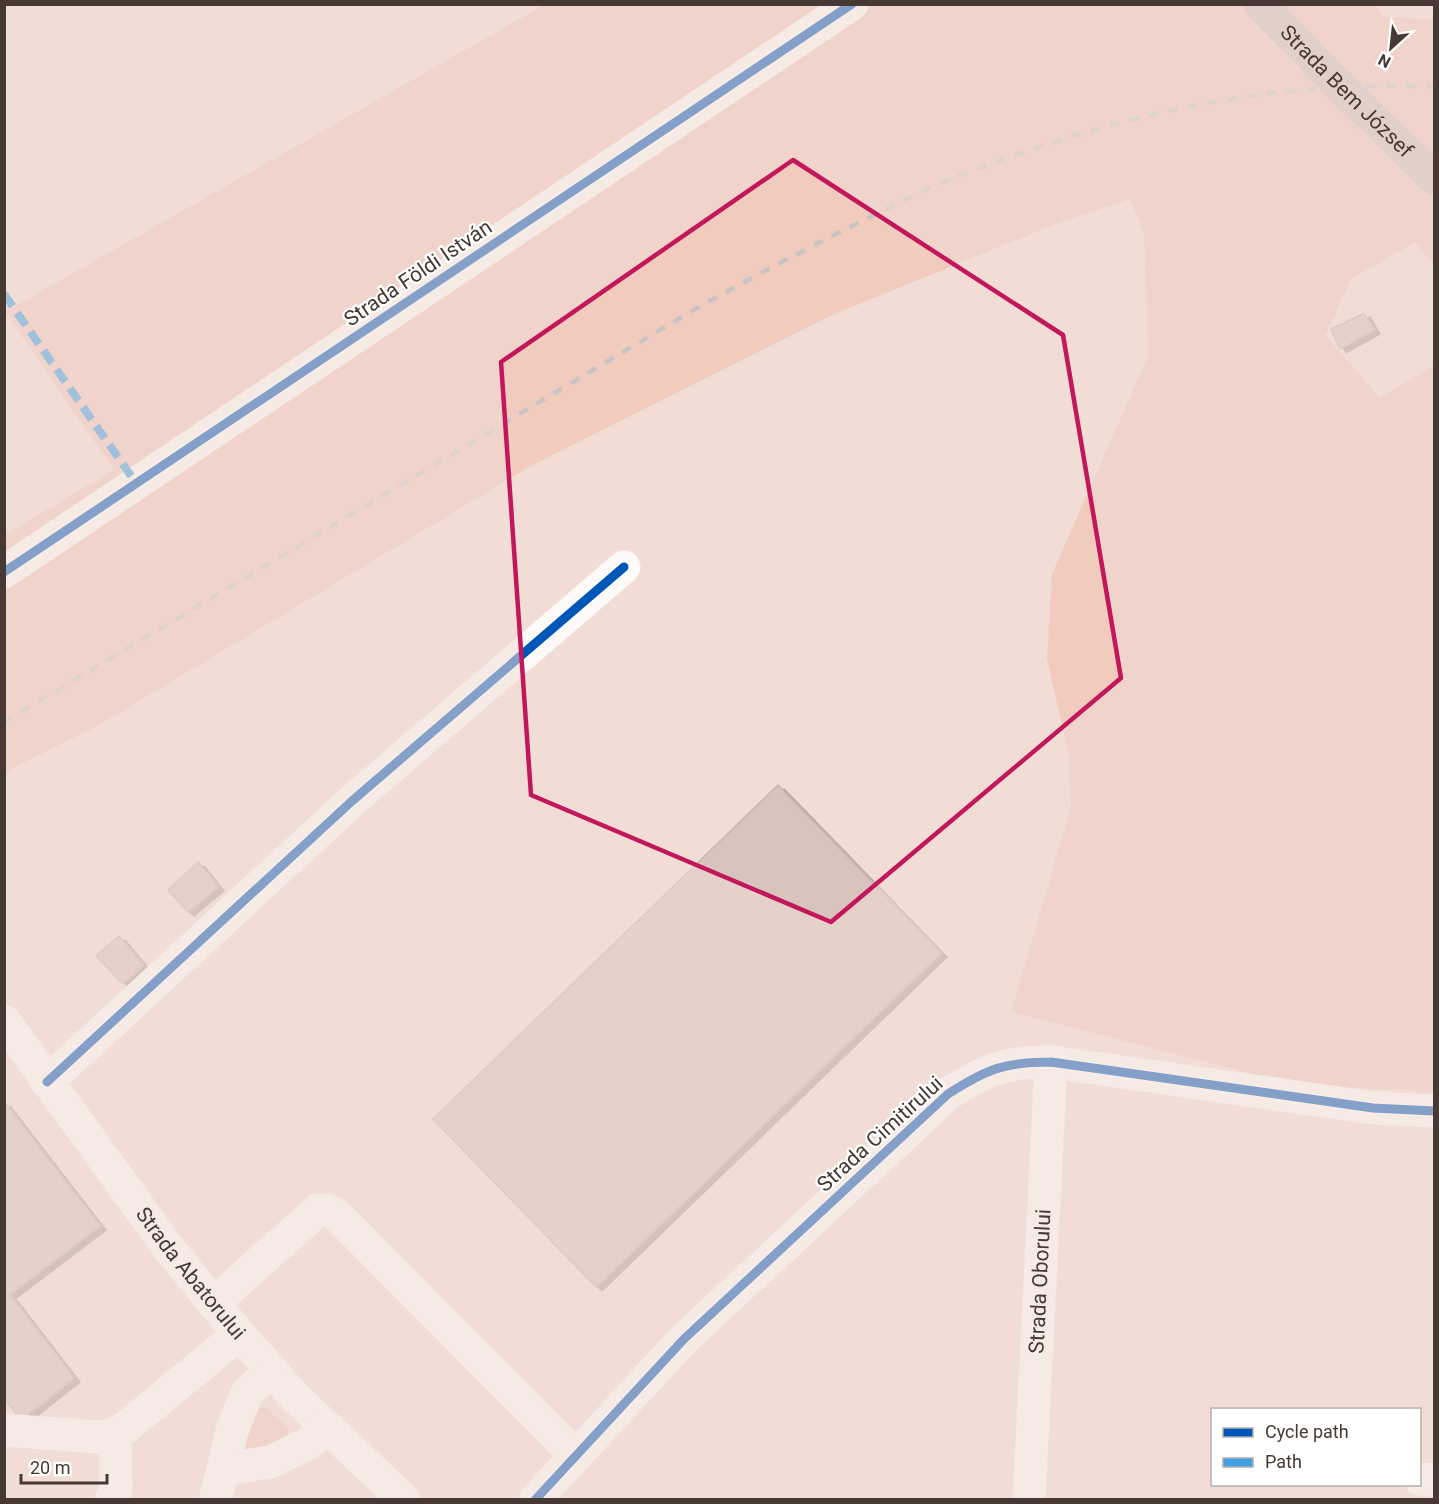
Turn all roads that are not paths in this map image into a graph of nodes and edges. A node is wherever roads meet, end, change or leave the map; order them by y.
1 (852, 4) edge
2 (1260, 4) edge
3 (1434, 178) edge
4 (624, 567) dead end
5 (4, 572) edge
6 (4, 1021) edge
7 (1051, 1062) junction
8 (47, 1082) junction
9 (1434, 1111) edge
10 (214, 1303) junction
11 (239, 1334) junction
12 (271, 1371) junction
13 (326, 1427) junction
14 (4, 1430) edge
15 (115, 1434) junction
16 (576, 1456) junction
17 (219, 1484) edge
18 (111, 1500) edge
19 (404, 1500) edge
20 (535, 1500) edge
21 (1029, 1500) edge

1 - 5 street, Strada Földi István
2 - 3 highway, Strada Bem József
4 - 8 street
6 - 8 street, Strada Abatorului
7 - 9 street, Strada Cimitirului
7 - 16 street, Strada Cimitirului
7 - 21 street, Strada Oborului
8 - 10 street, Strada Abatorului
10 - 11 street, Strada Abatorului
10 - 16 street
11 - 12 street, Strada Abatorului
11 - 15 street
12 - 13 street, Strada Abatorului
12 - 17 street
13 - 17 street
13 - 19 street, Strada Abatorului
14 - 15 street
15 - 18 street
16 - 20 street, Strada Cimitirului

